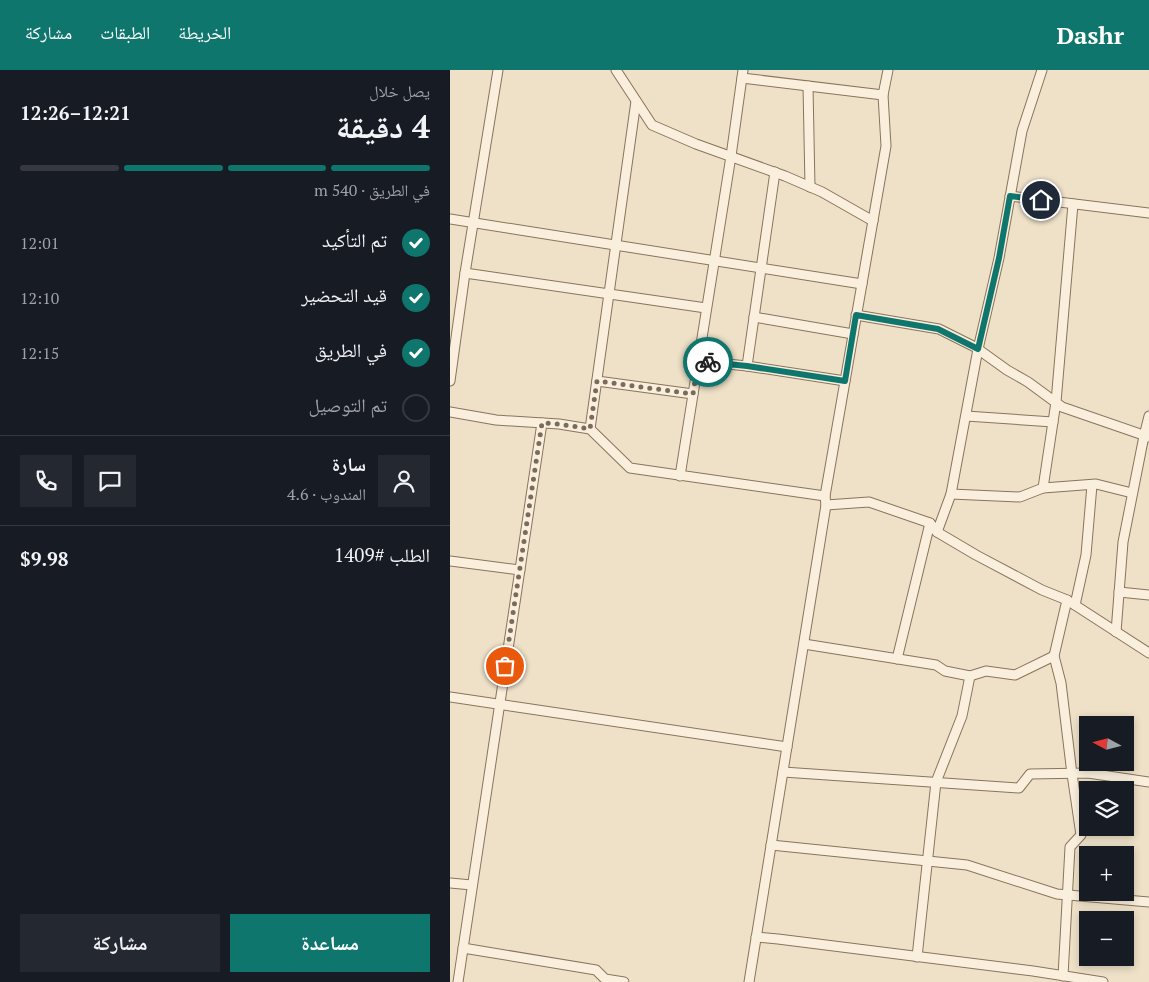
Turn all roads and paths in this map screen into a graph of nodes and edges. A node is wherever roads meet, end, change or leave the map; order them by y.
1 (498, 70) edge
2 (616, 70) edge
3 (888, 70) edge
4 (1042, 70) edge
5 (742, 74) edge
6 (808, 86) junction
7 (883, 95) junction
8 (636, 101) junction
9 (730, 156) junction
10 (775, 172) junction
11 (810, 187) junction
12 (1010, 196) junction
13 (1073, 204) junction
14 (1149, 213) edge
15 (450, 219) edge
16 (872, 221) junction
17 (473, 223) junction
18 (616, 245) junction
19 (714, 260) junction
20 (761, 268) junction
21 (465, 273) junction
22 (862, 284) junction
23 (609, 294) junction
24 (706, 308) junction
25 (856, 315) junction
26 (754, 317) junction
27 (853, 334) junction
28 (978, 349) junction
29 (698, 361) junction
30 (747, 366) junction
31 (450, 381) edge
32 (597, 381) junction
33 (845, 381) junction
34 (693, 394) junction
35 (1056, 402) junction
36 (450, 412) edge
37 (966, 416) junction
38 (1149, 416) edge
39 (1053, 422) junction
40 (542, 423) junction
41 (590, 429) junction
42 (1146, 437) edge
43 (680, 476) junction
44 (1092, 485) junction
45 (1043, 488) junction
46 (1132, 493) junction
47 (951, 494) junction
48 (825, 500) junction
49 (930, 523) junction
50 (937, 532) junction
51 (450, 561) edge
52 (520, 570) junction
53 (1119, 592) junction
54 (1149, 595) edge
55 (1071, 602) junction
56 (1116, 632) junction
57 (804, 644) junction
58 (1149, 653) edge
59 (1054, 656) junction
60 (898, 659) junction
61 (970, 676) junction
62 (450, 697) edge
63 (500, 704) junction
64 (787, 747) junction
65 (783, 772) junction
66 (1072, 774) junction
67 (936, 782) junction
68 (1149, 782) edge
69 (771, 845) junction
70 (928, 861) junction
71 (450, 883) edge
72 (472, 885) junction
73 (1068, 895) junction
74 (1149, 902) edge
75 (756, 937) junction
76 (463, 948) junction
77 (917, 957) junction
78 (1063, 976) junction
79 (458, 982) edge
80 (624, 982) edge
81 (749, 982) edge
82 (1103, 982) edge

1 - 17 street
2 - 8 street
3 - 7 street
4 - 12 street
5 - 6 street
5 - 9 street
6 - 7 street
6 - 11 street
7 - 16 street
8 - 9 street
8 - 18 street
9 - 10 street
9 - 19 street
10 - 11 street
10 - 20 street
11 - 16 street
12 - 13 street
12 - 28 street
13 - 14 street
13 - 35 street
15 - 17 street
16 - 22 street
17 - 18 street
17 - 21 street
18 - 19 street
18 - 23 street
19 - 20 street
19 - 24 street
20 - 22 street
20 - 26 street
21 - 23 street
21 - 31 street
22 - 25 street
23 - 24 street
23 - 32 street
24 - 29 street
25 - 27 street
25 - 28 street
26 - 27 street
26 - 30 street
27 - 33 street
28 - 35 street
28 - 37 street
29 - 30 street
29 - 34 street
30 - 33 street
32 - 34 street
32 - 41 street
33 - 48 street
34 - 43 street
35 - 39 street
35 - 42 street
36 - 40 street
37 - 39 street
37 - 47 street
38 - 42 street
39 - 45 street
40 - 41 street
40 - 52 street
41 - 43 street
42 - 46 street
43 - 48 street
44 - 45 street
44 - 46 street
44 - 55 street
45 - 47 street
46 - 53 street
47 - 50 street
48 - 49 street
48 - 57 street
49 - 50 street
49 - 60 street
50 - 55 street
51 - 52 street
52 - 63 street
53 - 54 street
53 - 56 street
55 - 56 street
55 - 59 street
56 - 58 street
57 - 60 street
57 - 64 street
59 - 61 street
59 - 66 street
60 - 61 street
61 - 67 street
62 - 63 street
63 - 64 street
63 - 72 street
64 - 65 street
65 - 67 street
65 - 69 street
66 - 67 street
66 - 68 street
66 - 73 street
67 - 70 street
69 - 70 street
69 - 75 street
70 - 73 street
70 - 77 street
71 - 72 street
72 - 76 street
73 - 74 street
73 - 78 street
75 - 77 street
75 - 81 street
76 - 79 street
76 - 80 street
77 - 78 street
78 - 82 street

